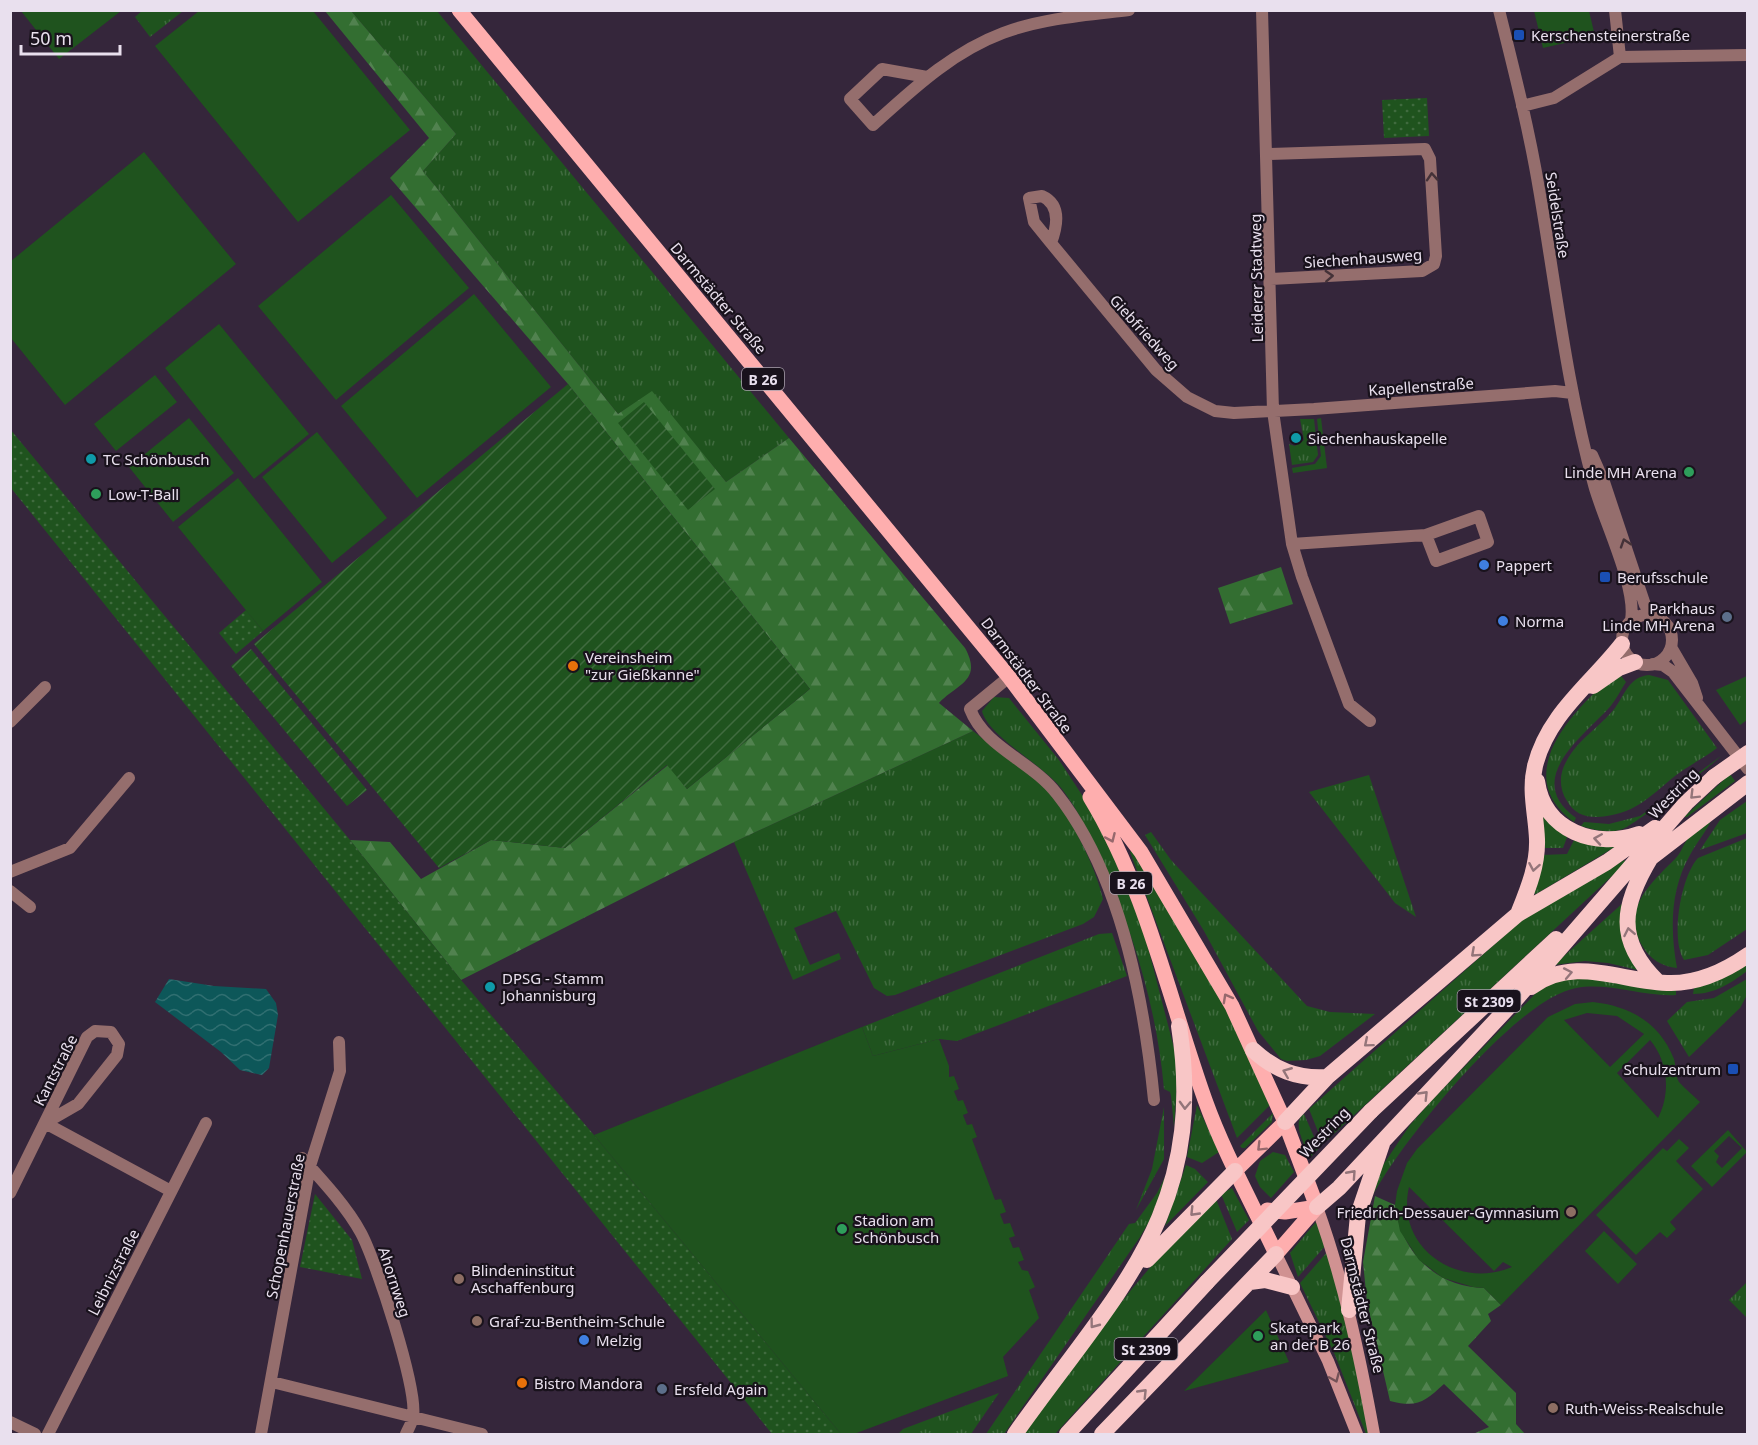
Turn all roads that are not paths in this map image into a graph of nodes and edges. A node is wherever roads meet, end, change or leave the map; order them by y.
1 (459, 10) edge
2 (1129, 10) edge
3 (1262, 10) edge
4 (1500, 10) edge
5 (1615, 10) edge
6 (1748, 55) edge
7 (1620, 57) junction
8 (927, 77) junction
9 (1522, 106) junction
10 (1268, 154) junction
11 (1051, 243) dead end
12 (1271, 279) junction
13 (1572, 393) junction
14 (1273, 411) junction
15 (1580, 426) junction
16 (1426, 535) junction
17 (1292, 544) junction
18 (1654, 616) junction
19 (1631, 620) junction
20 (1622, 644) junction
21 (1671, 647) junction
22 (1635, 662) junction
23 (1653, 664) junction
24 (1008, 677) junction
25 (45, 687) dead end
26 (1575, 698) junction
27 (1698, 702) junction
28 (1370, 721) dead end
29 (10, 722) edge
30 (1062, 750) junction
31 (1748, 753) edge
32 (1535, 767) junction
33 (1748, 769) edge
34 (129, 778) dead end
35 (1748, 783) edge
36 (1676, 815) junction
37 (1654, 829) junction
38 (1651, 857) junction
39 (10, 872) edge
40 (10, 891) edge
41 (1608, 892) junction
42 (30, 907) dead end
43 (1518, 914) junction
44 (1748, 955) edge
45 (1658, 982) junction
46 (1516, 999) junction
47 (1179, 1026) junction
48 (339, 1042) dead end
49 (1253, 1050) junction
50 (1327, 1077) junction
51 (1154, 1100) dead end
52 (1286, 1122) junction
53 (45, 1123) junction
54 (206, 1123) dead end
55 (1384, 1138) junction
56 (306, 1162) junction
57 (1235, 1171) junction
58 (171, 1191) junction
59 (10, 1193) edge
60 (1253, 1205) junction
61 (1317, 1208) junction
62 (1276, 1254) junction
63 (1130, 1278) junction
64 (1250, 1282) junction
65 (1292, 1287) junction
66 (1349, 1310) junction
67 (272, 1382) junction
68 (413, 1417) junction
69 (1086, 1417) junction
70 (10, 1422) edge
71 (35, 1434) edge
72 (48, 1434) edge
73 (261, 1434) edge
74 (406, 1434) edge
75 (482, 1434) edge
76 (1015, 1434) edge
77 (1067, 1434) edge
78 (1074, 1434) edge
79 (1102, 1434) edge
80 (1357, 1434) edge
81 (1374, 1434) edge

1 - 24 main road, Darmstädter Straße / B 26
2 - 8 street
3 - 10 street, Leiderer Stadtweg
4 - 9 street, Seidelstraße
5 - 7 street
6 - 7 street
7 - 9 street
8 - 8 street
9 - 13 street, Seidelstraße
10 - 12 street, Leiderer Stadtweg
12 -> 10 street, Siechenhausweg
11 - 14 street, Giebfriedweg
12 - 14 street, Leiderer Stadtweg
13 - 14 street, Kapellenstraße
13 - 15 street, Seidelstraße
14 - 17 street, Leiderer Stadtweg
18 -> 15 street, Seidelstraße
15 - 19 street, Seidelstraße
16 - 16 street
16 - 17 street
17 - 28 street, Leiderer Stadtweg
18 - 19 street
18 - 21 street
19 - 20 street
20 - 22 street
20 - 26 highway
21 - 23 street
21 - 27 street
22 - 23 street
22 - 26 highway
23 - 27 street
24 - 30 main road, Darmstädter Straße / B 26
24 - 51 street
25 - 29 street
26 - 32 highway
27 - 33 street
30 -> 47 main road, Darmstädter Straße / B 26
49 -> 30 main road, Darmstädter Straße / B 26
31 -> 36 highway, Westring, bridge
37 -> 32 highway
32 -> 43 highway
34 - 39 street
35 - 38 highway, Westring
36 - 37 highway
36 - 41 highway, Westring / St 2309
37 - 43 highway
38 - 41 highway, Westring
45 -> 38 highway
40 - 42 street
41 - 46 highway
41 - 69 highway, Westring / St 2309, bridge
43 -> 50 highway
44 - 45 highway
46 -> 45 highway
55 -> 46 highway
47 - 57 main road, Darmstädter Straße / B 26
47 -> 63 highway
48 - 56 street, Schopenhauerstraße
50 -> 49 highway, B 26
49 - 52 main road, Darmstädter Straße
50 - 52 highway
52 -> 57 main road
52 - 61 main road, Darmstädter Straße
53 - 53 street, Kantstraße
53 - 58 street, Kantstraße
53 - 59 street, Kantstraße
54 - 58 street, Leibnizstraße
61 -> 55 highway
55 - 66 highway
56 - 67 street, Schopenhauerstraße
56 - 68 street, Ahornweg
57 - 60 main road, Darmstädter Straße / B 26
57 -> 63 highway
58 - 72 street, Leibnizstraße
60 - 61 main road
60 - 62 main road, Darmstädter Straße
61 - 62 main road
61 - 66 main road, Darmstädter Straße
62 - 64 highway
62 - 65 main road, Darmstädter Straße
63 -> 76 highway
64 - 65 highway
79 -> 64 highway
65 -> 80 main road, Darmstädter Straße
66 - 81 main road, Darmstädter Straße
67 - 68 street
67 - 73 street, Schopenhauerstraße
68 - 74 street
68 - 75 street
69 - 77 highway, Westring / St 2309
69 - 78 highway, Westring / St 2309
70 - 71 street

